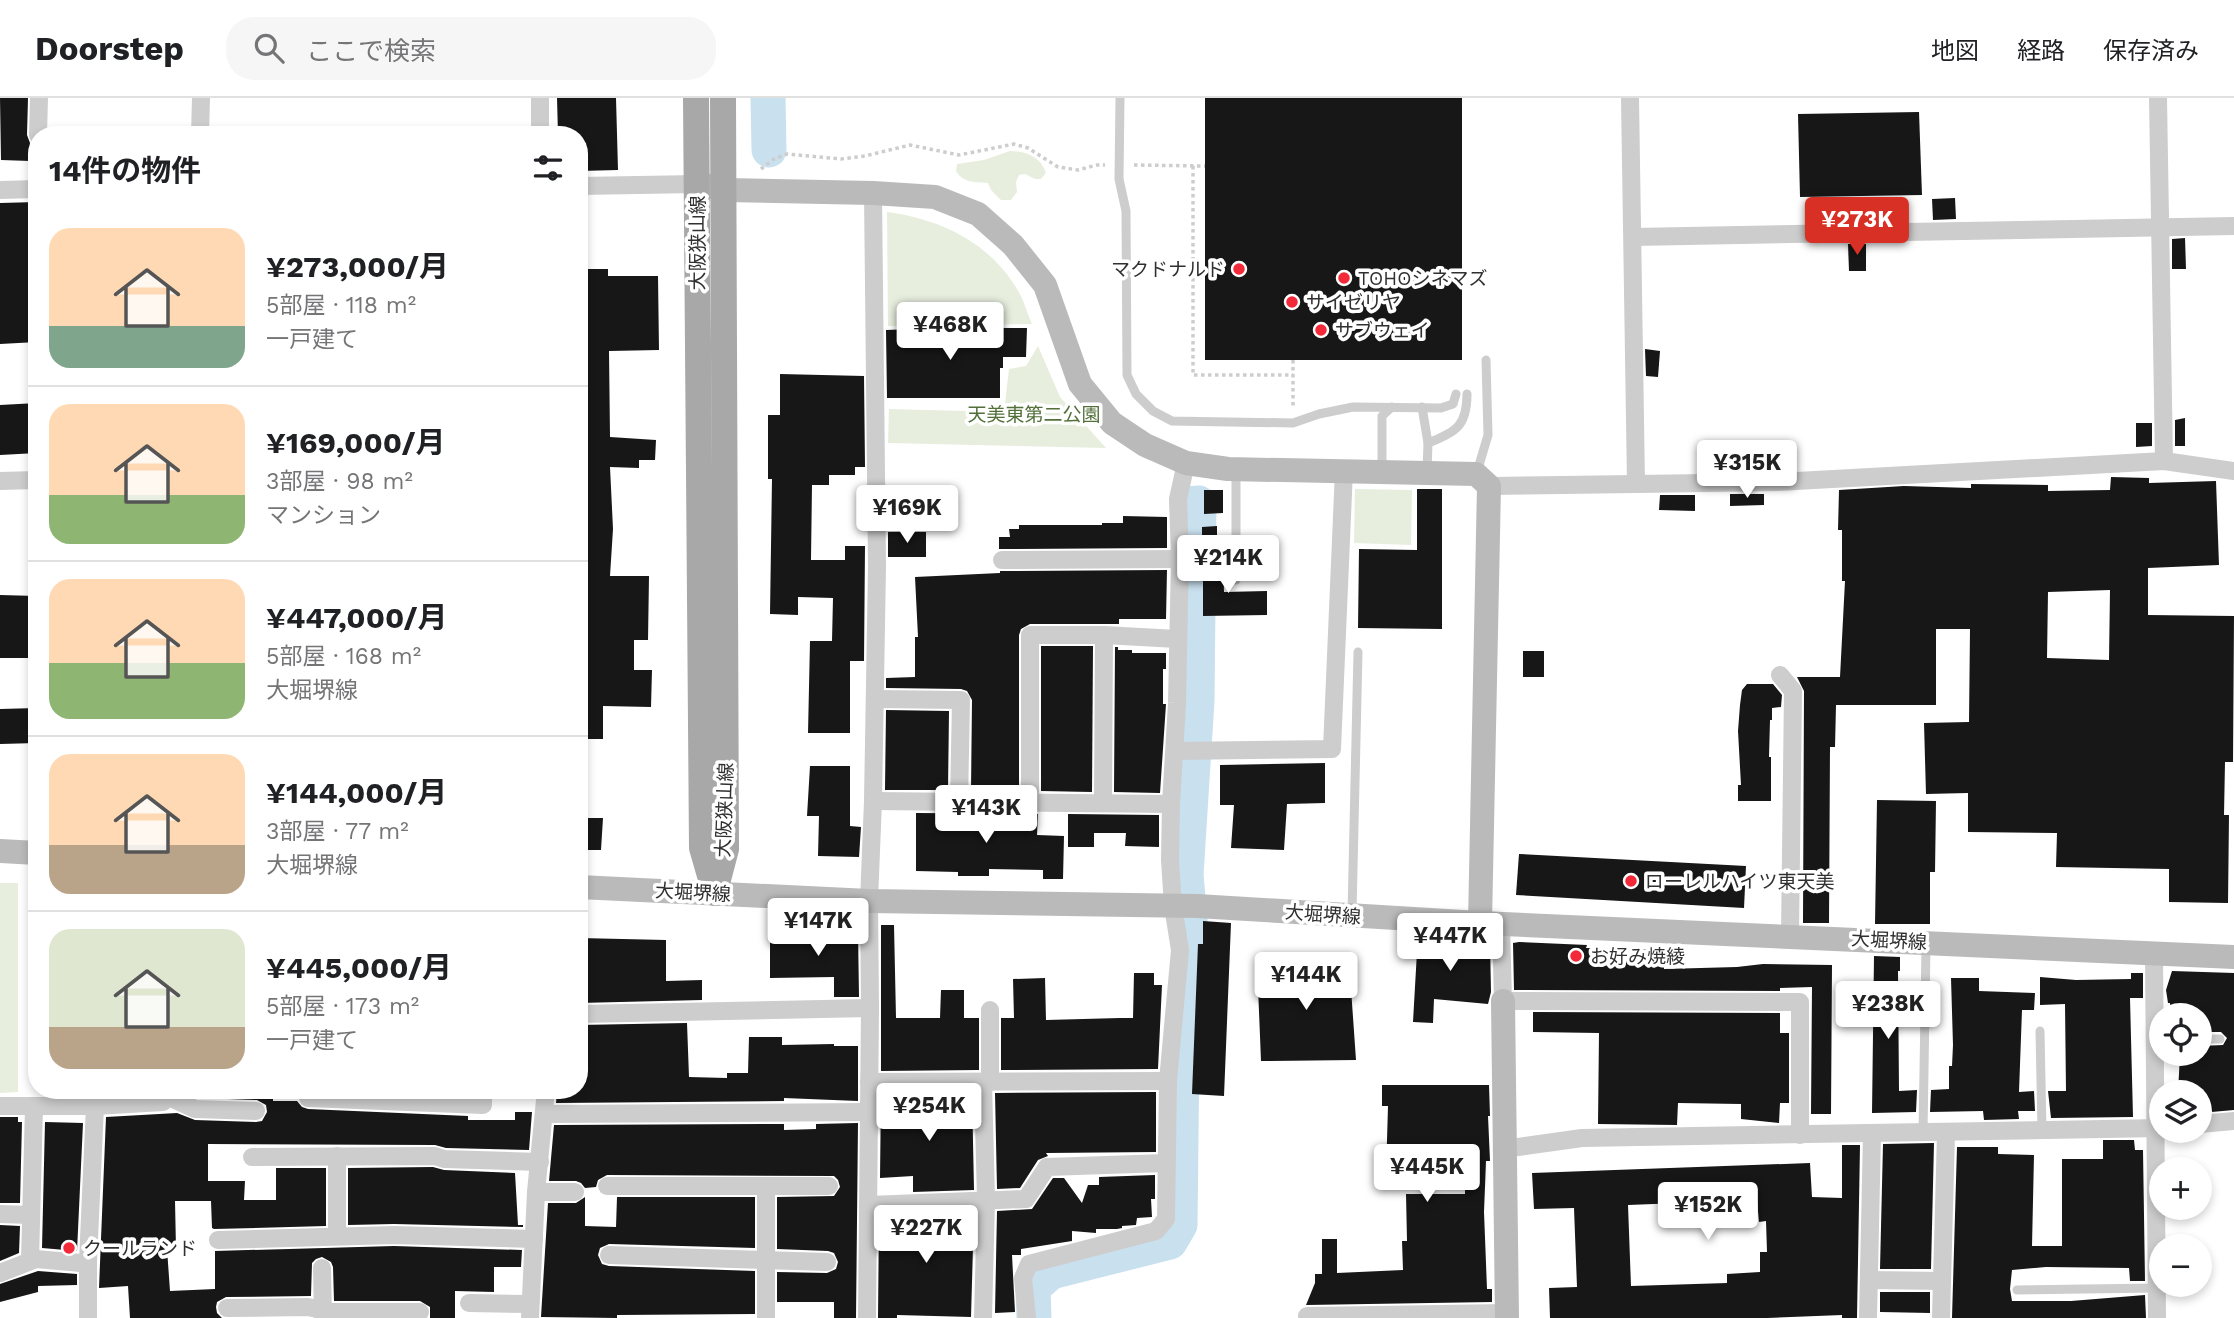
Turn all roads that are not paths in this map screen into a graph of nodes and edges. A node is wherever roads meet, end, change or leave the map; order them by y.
1 (39, 98) edge
2 (201, 98) edge
3 (540, 98) edge
4 (696, 98) edge
5 (723, 98) edge
6 (1120, 98) edge
7 (1630, 98) edge
8 (2158, 98) edge
9 (38, 126) edge
10 (200, 126) edge
11 (540, 126) edge
12 (697, 184) junction
13 (588, 186) edge
14 (28, 189) edge
15 (0, 190) edge
16 (725, 190) junction
17 (873, 193) junction
18 (2234, 226) edge
19 (2161, 227) junction
20 (1633, 237) junction
21 (1486, 360) dead end
22 (1456, 394) dead end
23 (1468, 394) dead end
24 (1392, 407) junction
25 (1422, 407) junction
26 (1428, 443) junction
27 (2164, 461) junction
28 (1186, 463) junction
29 (1236, 469) junction
30 (1343, 470) junction
31 (2234, 471) edge
32 (1382, 472) junction
33 (1427, 473) junction
34 (28, 480) edge
35 (1482, 480) junction
36 (0, 481) edge
37 (1636, 484) junction
38 (1180, 559) junction
39 (1002, 560) dead end
40 (1236, 580) dead end
41 (1104, 635) junction
42 (1177, 639) junction
43 (1358, 652) dead end
44 (1780, 675) dead end
45 (875, 699) junction
46 (1175, 751) junction
47 (873, 801) junction
48 (959, 802) junction
49 (1030, 803) junction
50 (1103, 803) junction
51 (1171, 804) junction
52 (0, 851) edge
53 (28, 853) edge
54 (588, 887) edge
55 (715, 892) junction
56 (869, 901) junction
57 (1184, 906) junction
58 (1352, 916) junction
59 (1490, 923) junction
60 (1790, 936) junction
61 (1926, 942) junction
62 (2154, 954) junction
63 (2234, 957) edge
64 (1503, 1001) junction
65 (2156, 1003) edge
66 (870, 1009) junction
67 (990, 1010) dead end
68 (588, 1014) edge
69 (2040, 1031) dead end
70 (2212, 1040) edge
71 (2220, 1040) dead end
72 (1167, 1081) junction
73 (869, 1082) junction
74 (987, 1082) junction
75 (166, 1099) edge
76 (180, 1099) edge
77 (333, 1099) edge
78 (482, 1099) edge
79 (545, 1099) edge
80 (34, 1106) junction
81 (95, 1106) junction
82 (0, 1107) edge
83 (256, 1111) dead end
84 (869, 1112) junction
85 (544, 1114) junction
86 (2234, 1121) edge
87 (2212, 1123) edge
88 (2149, 1128) edge
89 (2042, 1132) junction
90 (1923, 1133) junction
91 (1946, 1133) junction
92 (1872, 1134) junction
93 (1800, 1135) junction
94 (2158, 1143) edge
95 (1504, 1150) junction
96 (337, 1156) junction
97 (252, 1157) dead end
98 (540, 1162) junction
99 (1166, 1163) junction
100 (607, 1186) dead end
101 (766, 1186) junction
102 (829, 1186) dead end
103 (536, 1192) junction
104 (575, 1192) dead end
105 (986, 1200) junction
106 (868, 1205) junction
107 (0, 1214) edge
108 (31, 1215) junction
109 (2157, 1234) edge
110 (337, 1236) junction
111 (534, 1239) junction
112 (218, 1240) dead end
113 (609, 1255) dead end
114 (30, 1261) junction
115 (88, 1261) junction
116 (766, 1261) junction
117 (827, 1262) dead end
118 (322, 1268) dead end
119 (0, 1273) edge
120 (1869, 1280) junction
121 (1942, 1281) junction
122 (2149, 1288) edge
123 (2017, 1290) dead end
124 (2157, 1297) edge
125 (469, 1303) dead end
126 (227, 1307) dead end
127 (530, 1311) edge
128 (420, 1312) dead end
129 (323, 1314) edge
130 (1307, 1316) edge
131 (1507, 1316) edge
132 (88, 1318) edge
133 (766, 1318) edge
134 (867, 1318) edge
135 (983, 1318) edge
136 (1027, 1318) edge
137 (1868, 1318) edge
138 (1941, 1318) edge
139 (2157, 1318) edge

1 - 9 street
2 - 10 street
3 - 11 street
4 - 12 main road, 大阪狭山線
5 - 16 main road, 大阪狭山線
6 - 24 lane
7 - 20 street
8 - 19 street
12 - 13 street
12 - 16 street
12 - 55 main road, 大阪狭山線
14 - 15 street
16 - 17 street
16 - 55 main road, 大阪狭山線
17 - 28 street
17 - 45 street
18 - 19 street
19 - 20 street
19 - 27 street
20 - 37 street
21 - 35 lane
22 - 25 lane
23 - 26 lane
24 - 25 lane
24 - 32 lane
25 - 26 lane
26 - 33 lane
27 - 31 street
27 - 37 street
28 - 29 street
28 - 38 street
29 - 30 street
29 - 40 lane
30 - 32 street
30 - 46 street
32 - 33 street
33 - 35 street
34 - 36 street
35 - 37 street
35 - 59 street
38 - 39 street
38 - 42 street
41 - 42 street
41 - 49 street
41 - 50 street
42 - 46 street
43 - 58 lane
44 - 60 street
45 - 47 street
45 - 48 street
46 - 51 street
47 - 48 street
47 - 56 street
48 - 49 street
49 - 50 street
50 - 51 street
51 - 57 street
52 - 53 street
54 - 55 street, 大堀堺線
55 - 56 street, 大堀堺線
56 - 57 street, 大堀堺線
56 - 66 street
57 - 58 street, 大堀堺線
57 - 72 street
58 - 59 street, 大堀堺線
59 - 60 street, 大堀堺線
59 - 64 street
60 - 61 street, 大堀堺線
61 - 62 street, 大堀堺線
61 - 90 lane
62 - 63 street, 大堀堺線
62 - 65 street
64 - 93 street
64 - 95 street
66 - 68 street
66 - 73 street
67 - 74 street
69 - 89 lane
70 - 71 lane
72 - 74 street
72 - 99 street
73 - 74 street
73 - 84 street
74 - 105 street
75 - 81 street
76 - 83 street
77 - 78 street
79 - 85 street
80 - 81 street
80 - 82 street
80 - 108 street
81 - 115 street
84 - 85 street
84 - 106 street
85 - 98 street
86 - 87 street
88 - 89 street
89 - 91 street
90 - 91 street
90 - 92 street
91 - 121 street
92 - 93 street
92 - 120 street
93 - 95 street
94 - 109 street
95 - 131 street
96 - 97 street
96 - 98 street
96 - 110 street
98 - 103 street
99 - 105 street
99 - 136 street
100 - 101 street
101 - 102 street
101 - 116 street
103 - 104 street
103 - 111 street
105 - 106 street
105 - 135 street
106 - 134 street
107 - 108 street
108 - 114 street
110 - 111 street
110 - 112 street
111 - 127 street
113 - 116 street
114 - 115 street
114 - 119 street
115 - 132 street
116 - 117 street
116 - 133 street
118 - 129 street
120 - 121 street
120 - 137 street
121 - 138 street
122 - 123 lane
124 - 139 street
125 - 127 street
126 - 129 street
128 - 129 street
130 - 131 street

